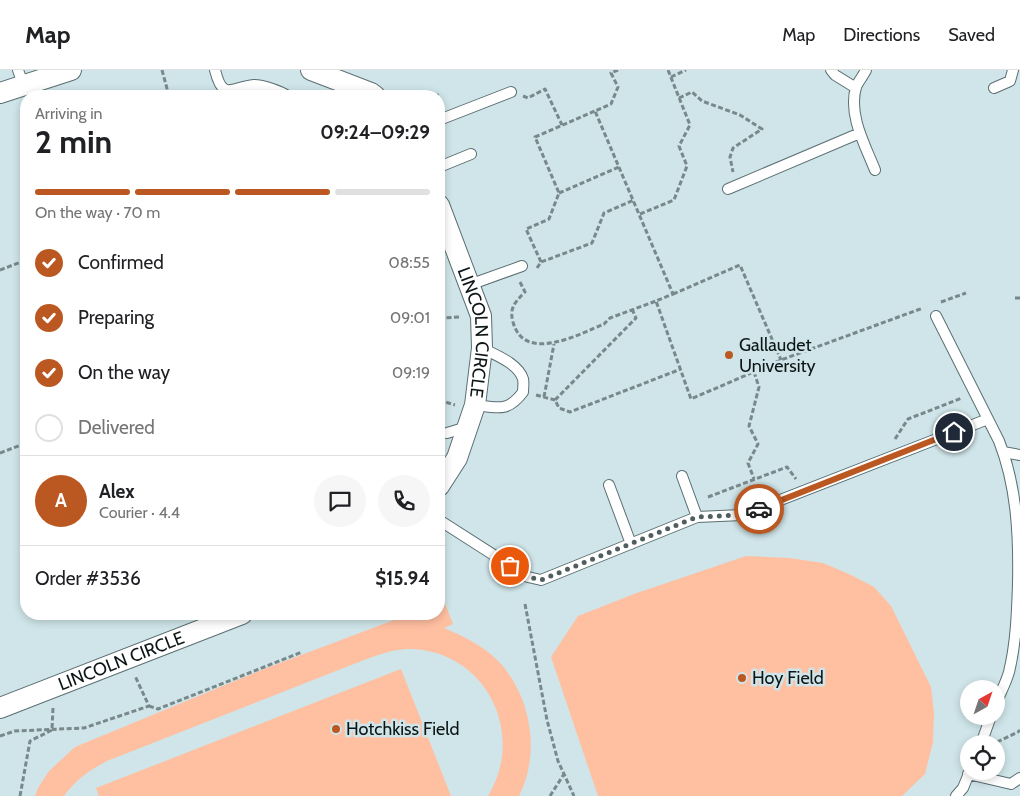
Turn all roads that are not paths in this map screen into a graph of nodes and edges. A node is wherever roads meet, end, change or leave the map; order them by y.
1 (71, 70) edge
2 (215, 70) edge
3 (311, 70) edge
4 (831, 70) edge
5 (866, 70) edge
6 (1013, 70) edge
7 (21, 77) edge
8 (856, 88) junction
9 (994, 88) dead end
10 (227, 90) edge
11 (234, 90) edge
12 (274, 90) edge
13 (363, 90) edge
14 (511, 92) road end
15 (0, 93) edge
16 (445, 118) edge
17 (860, 134) junction
18 (471, 154) dead end
19 (445, 165) edge
20 (875, 170) dead end
21 (728, 189) dead end
22 (445, 221) edge
23 (522, 266) dead end
24 (469, 286) junction
25 (936, 316) dead end
26 (482, 348) junction
27 (475, 405) junction
28 (988, 419) junction
29 (468, 427) junction
30 (447, 433) dead end
31 (1003, 452) junction
32 (1020, 455) edge
33 (445, 476) edge
34 (682, 476) dead end
35 (609, 485) dead end
36 (1018, 505) edge
37 (697, 517) junction
38 (445, 524) edge
39 (631, 544) junction
40 (227, 620) edge
41 (1016, 652) edge
42 (1005, 681) edge
43 (0, 708) edge
44 (1020, 778) edge
45 (966, 780) edge
46 (996, 780) edge
47 (956, 796) edge

1 - 7 street
2 - 10 lane
3 - 13 street
4 - 8 lane
5 - 8 lane
6 - 9 lane
7 - 15 street
8 - 17 lane
11 - 12 lane
14 - 16 lane
17 - 20 lane
17 - 21 lane
18 - 19 lane
22 - 24 street, LINCOLN CIRCLE
23 - 24 lane
24 - 26 street, LINCOLN CIRCLE
25 - 28 lane
26 - 27 street, LINCOLN CIRCLE
26 - 27 lane
27 - 29 street, LINCOLN CIRCLE
28 - 31 lane
28 - 37 lane
29 - 30 lane
29 - 33 street, LINCOLN CIRCLE
31 - 32 lane
31 - 36 lane
34 - 37 lane
35 - 39 lane
36 - 41 lane
37 - 39 lane
38 - 39 lane
40 - 43 street, LINCOLN CIRCLE
41 - 42 lane
44 - 46 lane
45 - 47 lane

